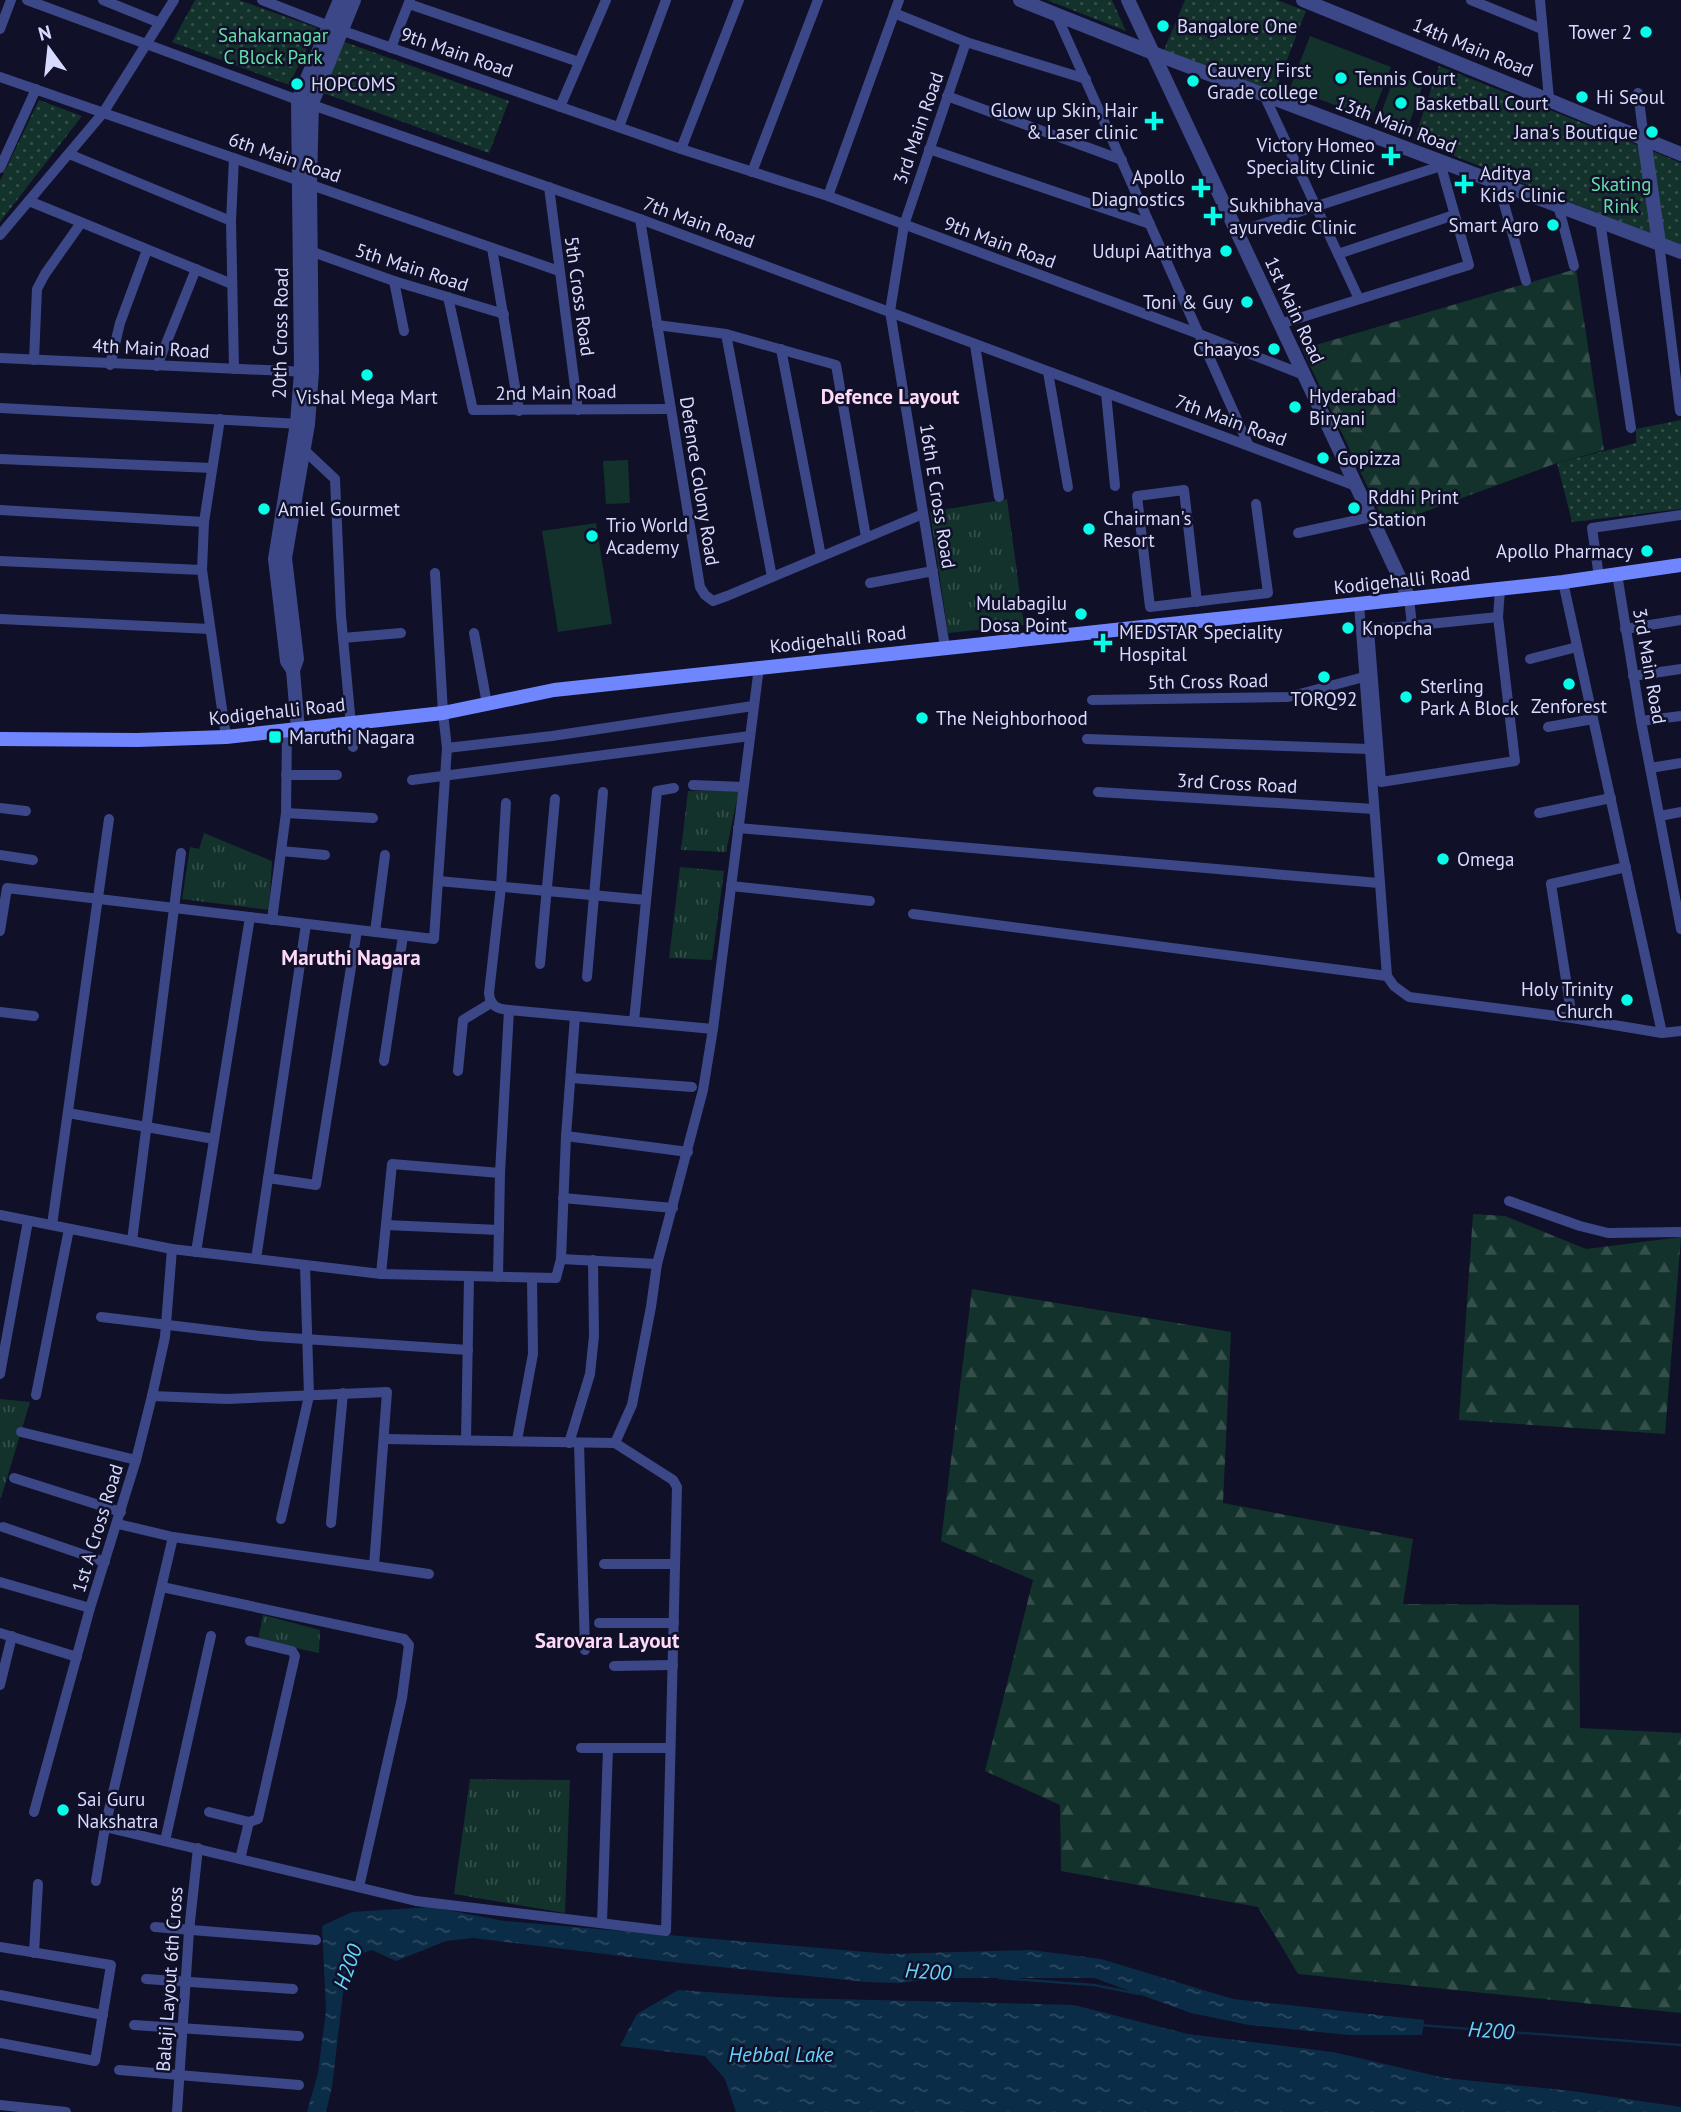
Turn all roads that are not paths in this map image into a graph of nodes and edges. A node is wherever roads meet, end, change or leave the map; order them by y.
1 (11, 0) edge
2 (27, 0) edge
3 (103, 0) edge
4 (174, 0) edge
5 (262, 0) edge
6 (340, 0) edge
7 (354, 0) edge
8 (606, 0) edge
9 (666, 0) edge
10 (739, 0) edge
11 (818, 0) edge
12 (899, 0) edge
13 (1020, 0) edge
14 (1128, 0) edge
15 (1303, 0) edge
16 (1471, 0) edge
17 (1539, 0) edge
18 (409, 2) edge
19 (1482, 3) edge
20 (894, 13) junction
21 (1056, 14) junction
22 (160, 23) junction
23 (335, 28) junction
24 (0, 29) edge
25 (1542, 29) junction
26 (966, 42) junction
27 (147, 44) junction
28 (391, 48) junction
29 (1153, 53) junction
30 (579, 62) junction
31 (0, 77) edge
32 (1086, 79) junction
33 (36, 89) junction
34 (1638, 93) dead end
35 (1264, 95) junction
36 (947, 96) junction
37 (1549, 99) junction
38 (305, 102) junction
39 (560, 107) junction
40 (103, 113) junction
41 (619, 127) junction
42 (1644, 139) junction
43 (681, 149) junction
44 (929, 149) junction
45 (69, 154) junction
46 (1681, 154) edge
47 (234, 158) junction
48 (1122, 160) junction
49 (1440, 164) junction
50 (0, 168) edge
51 (752, 172) junction
52 (304, 183) junction
53 (1498, 183) junction
54 (549, 187) junction
55 (828, 197) junction
56 (29, 201) junction
57 (1558, 205) junction
58 (1316, 207) junction
59 (1454, 215) junction
60 (640, 219) junction
61 (231, 221) junction
62 (1600, 221) junction
63 (81, 223) junction
64 (904, 225) junction
65 (1150, 225) junction
66 (1237, 232) junction
67 (0, 235) edge
68 (1659, 243) junction
69 (492, 248) junction
70 (147, 250) junction
71 (310, 251) junction
72 (1681, 252) edge
73 (1338, 254) junction
74 (1574, 266) dead end
75 (196, 269) junction
76 (559, 271) junction
77 (394, 281) junction
78 (1527, 281) dead end
79 (232, 284) junction
80 (448, 298) junction
81 (1359, 299) junction
82 (890, 311) junction
83 (504, 314) junction
84 (1280, 324) junction
85 (657, 325) junction
86 (404, 331) dead end
87 (726, 334) junction
88 (1199, 334) junction
89 (975, 345) junction
90 (781, 349) junction
91 (0, 358) edge
92 (34, 360) junction
93 (110, 365) junction
94 (157, 366) junction
95 (234, 369) junction
96 (307, 372) junction
97 (1048, 372) junction
98 (1304, 375) junction
99 (1106, 393) junction
100 (0, 408) edge
101 (671, 409) junction
102 (578, 410) junction
103 (519, 411) junction
104 (1680, 411) edge
105 (220, 419) junction
106 (302, 424) junction
107 (1631, 428) dead end
108 (1248, 444) junction
109 (303, 449) junction
110 (0, 459) edge
111 (212, 468) junction
112 (1115, 486) dead end
113 (1356, 486) junction
114 (1068, 487) dead end
115 (999, 496) dead end
116 (1256, 504) dead end
117 (0, 510) edge
118 (923, 514) junction
119 (1681, 515) edge
120 (1371, 517) junction
121 (204, 522) junction
122 (1298, 533) dead end
123 (866, 537) junction
124 (821, 556) junction
125 (0, 561) edge
126 (1681, 565) edge
127 (202, 570) junction
128 (933, 571) junction
129 (435, 573) dead end
130 (1617, 574) junction
131 (772, 577) junction
132 (1599, 577) junction
133 (1563, 582) junction
134 (870, 583) dead end
135 (1500, 589) junction
136 (1409, 598) junction
137 (1215, 600) junction
138 (1197, 601) junction
139 (1359, 604) junction
140 (1498, 617) junction
141 (1217, 618) junction
142 (0, 619) edge
143 (1681, 620) edge
144 (1412, 626) junction
145 (210, 629) junction
146 (1625, 629) junction
147 (401, 633) dead end
148 (474, 633) dead end
149 (343, 638) junction
150 (945, 647) junction
151 (1577, 647) junction
152 (1530, 659) dead end
153 (759, 667) junction
154 (1681, 669) edge
155 (293, 670) junction
156 (1633, 676) junction
157 (1364, 677) junction
158 (1092, 700) dead end
159 (487, 704) junction
160 (753, 706) junction
161 (443, 713) junction
162 (1681, 716) edge
163 (1593, 719) junction
164 (1641, 721) junction
165 (352, 723) junction
166 (1548, 727) dead end
167 (293, 730) junction
168 (750, 736) junction
169 (226, 737) junction
170 (0, 739) edge
171 (1087, 739) dead end
172 (353, 747) dead end
173 (447, 748) junction
174 (1369, 749) junction
175 (1681, 763) edge
176 (1650, 768) junction
177 (446, 774) junction
178 (286, 775) junction
179 (337, 775) dead end
180 (412, 780) dead end
181 (694, 785) dead end
182 (743, 787) junction
183 (674, 788) dead end
184 (603, 792) dead end
185 (1098, 792) dead end
186 (1611, 798) junction
187 (555, 799) dead end
188 (506, 803) dead end
189 (0, 808) edge
190 (1374, 809) junction
191 (26, 811) dead end
192 (1681, 812) edge
193 (286, 813) junction
194 (1539, 813) dead end
195 (1660, 816) junction
196 (373, 818) dead end
197 (109, 819) dead end
198 (738, 828) junction
199 (281, 851) junction
200 (181, 853) dead end
201 (0, 855) edge
202 (325, 855) dead end
203 (385, 855) dead end
204 (1681, 855) edge
205 (1667, 856) junction
206 (33, 860) dead end
207 (1626, 867) junction
208 (438, 881) junction
209 (1379, 883) junction
210 (731, 886) junction
211 (501, 887) junction
212 (1677, 887) edge
213 (547, 891) junction
214 (594, 895) junction
215 (98, 899) junction
216 (646, 900) junction
217 (870, 901) dead end
218 (175, 908) junction
219 (913, 914) dead end
220 (250, 918) junction
221 (272, 920) junction
222 (306, 924) junction
223 (1681, 926) edge
224 (357, 930) junction
225 (0, 931) edge
226 (375, 932) junction
227 (403, 936) junction
228 (540, 964) dead end
229 (1387, 976) junction
230 (587, 977) dead end
231 (491, 1003) junction
232 (509, 1010) junction
233 (0, 1012) edge
234 (34, 1016) dead end
235 (575, 1016) junction
236 (1572, 1018) junction
237 (634, 1021) junction
238 (713, 1029) junction
239 (1681, 1031) edge
240 (1662, 1032) junction
241 (384, 1061) dead end
242 (458, 1071) dead end
243 (570, 1078) junction
244 (692, 1087) dead end
245 (68, 1113) junction
246 (147, 1126) junction
247 (566, 1136) junction
248 (214, 1139) junction
249 (688, 1152) junction
250 (500, 1173) junction
251 (268, 1178) junction
252 (563, 1198) junction
253 (1509, 1201) dead end
254 (673, 1208) junction
255 (0, 1215) edge
256 (28, 1221) junction
257 (386, 1225) junction
258 (52, 1226) junction
259 (69, 1229) junction
260 (499, 1230) junction
261 (1681, 1232) edge
262 (132, 1241) junction
263 (172, 1249) junction
264 (196, 1252) junction
265 (256, 1259) junction
266 (561, 1259) junction
267 (593, 1260) junction
268 (657, 1264) junction
269 (305, 1265) junction
270 (381, 1274) junction
271 (468, 1277) junction
272 (498, 1277) junction
273 (532, 1278) junction
274 (101, 1317) dead end
275 (165, 1326) junction
276 (306, 1338) junction
277 (468, 1350) junction
278 (0, 1374) edge
279 (343, 1393) junction
280 (36, 1395) dead end
281 (152, 1396) junction
282 (309, 1396) junction
283 (21, 1432) dead end
284 (385, 1439) junction
285 (467, 1440) junction
286 (517, 1440) junction
287 (574, 1443) junction
288 (615, 1443) junction
289 (136, 1460) junction
290 (14, 1478) dead end
291 (121, 1511) junction
292 (281, 1519) dead end
293 (331, 1523) dead end
294 (118, 1524) junction
295 (3, 1527) dead end
296 (173, 1537) junction
297 (105, 1562) junction
298 (604, 1564) dead end
299 (675, 1564) junction
300 (374, 1566) junction
301 (429, 1574) dead end
302 (0, 1583) edge
303 (162, 1587) junction
304 (90, 1608) junction
305 (598, 1623) dead end
306 (674, 1623) junction
307 (6, 1635) edge
308 (211, 1636) dead end
309 (250, 1642) dead end
310 (585, 1650) dead end
311 (77, 1657) junction
312 (673, 1665) junction
313 (614, 1666) dead end
314 (0, 1685) edge
315 (581, 1748) dead end
316 (608, 1748) junction
317 (670, 1748) junction
318 (34, 1812) dead end
319 (209, 1812) dead end
320 (249, 1822) junction
321 (105, 1827) junction
322 (165, 1841) junction
323 (198, 1848) junction
324 (240, 1859) junction
325 (96, 1881) dead end
326 (38, 1884) dead end
327 (359, 1887) junction
328 (602, 1923) junction
329 (155, 1927) dead end
330 (189, 1931) junction
331 (316, 1940) dead end
332 (0, 1947) edge
333 (34, 1953) junction
334 (146, 1979) dead end
335 (186, 1980) junction
336 (293, 1989) dead end
337 (0, 1995) edge
338 (103, 2014) junction
339 (134, 2025) dead end
340 (183, 2028) junction
341 (299, 2036) dead end
342 (0, 2043) edge
343 (119, 2070) dead end
344 (179, 2075) junction
345 (299, 2085) dead end
346 (0, 2105) edge
347 (66, 2112) edge
348 (177, 2112) edge

1 - 24 street
2 - 27 street, 7th Main Road
3 - 22 street
4 - 22 street
5 - 23 street, 9th Main Road
6 - 23 street, 20th Cross Road
7 - 23 street, 20th Cross Road
8 - 30 street
9 - 41 street
10 - 43 street
11 - 51 street
12 - 20 street
13 - 21 street, 13th Main Road
14 - 29 street, 1st Main Road
15 - 37 street, 14th Main Road
16 - 19 street
17 - 25 street
18 - 28 street
18 - 30 street
19 - 25 street
20 - 26 street
20 - 55 street
21 - 29 street, 13th Main Road
21 - 32 street
22 - 27 street
23 - 28 street, 9th Main Road
23 - 38 street, 20th Cross Road
25 - 37 street
26 - 32 street
26 - 36 street, 3rd Main Road
27 - 38 street, 7th Main Road
27 - 40 street
28 - 39 street, 9th Main Road
29 - 35 street, 13th Main Road
29 - 66 street, 1st Main Road
30 - 39 street
31 - 33 street, 6th Main Road
32 - 48 street
33 - 40 street, 6th Main Road
33 - 50 street
34 - 42 street
35 - 49 street, 13th Main Road
35 - 58 street
36 - 44 street, 3rd Main Road
36 - 48 street
37 - 42 street, 14th Main Road
38 - 52 street, 20th Cross Road
38 - 54 street, 7th Main Road
39 - 41 street, 9th Main Road
40 - 45 street
40 - 47 street, 6th Main Road
41 - 43 street, 9th Main Road
42 - 46 street, 14th Main Road
42 - 68 street
43 - 51 street, 9th Main Road
44 - 64 street, 3rd Main Road
44 - 65 street
45 - 56 street
45 - 61 street
47 - 52 street, 6th Main Road
47 - 61 street
48 - 65 street
49 - 53 street, 13th Main Road
49 - 58 street
49 - 59 street
51 - 55 street, 9th Main Road
52 - 69 street, 6th Main Road
52 - 71 street, 20th Cross Road
52 - 96 street, 20th Cross Road
53 - 57 street, 13th Main Road
53 - 78 street
54 - 60 street, 7th Main Road
54 - 76 street, 5th Cross Road
55 - 64 street, 9th Main Road
56 - 63 street
56 - 67 street
57 - 62 street, 13th Main Road
57 - 74 street
58 - 66 street
58 - 73 street
59 - 73 street
59 - 81 street
60 - 82 street, 7th Main Road
60 - 85 street, Defence Colony Road
61 - 79 street
62 - 68 street, 13th Main Road
62 - 107 street
63 - 70 street
63 - 92 street
64 - 82 street, 16th E Cross Road
64 - 88 street, 9th Main Road
65 - 88 street
66 - 84 street, 1st Main Road
68 - 72 street, 13th Main Road
68 - 104 street
69 - 76 street, 6th Main Road
69 - 83 street
70 - 75 street
70 - 93 street
71 - 77 street, 5th Main Road
71 - 96 street, 20th Cross Road
73 - 81 street
75 - 79 street
75 - 94 street
76 - 102 street, 5th Cross Road
77 - 80 street, 5th Main Road
77 - 86 street
79 - 95 street
80 - 83 street, 5th Main Road
80 - 103 street, 2nd Main Road
81 - 84 street
82 - 89 street, 7th Main Road
82 - 118 street, 16th E Cross Road
83 - 103 street
84 - 98 street, 1st Main Road
85 - 87 street
85 - 101 street, Defence Colony Road
87 - 90 street
87 - 131 street
88 - 98 street, 9th Main Road
88 - 108 street
89 - 97 street, 7th Main Road
89 - 115 street
90 - 123 street
90 - 124 street
91 - 92 street, 4th Main Road
92 - 93 street, 4th Main Road
93 - 94 street, 4th Main Road
94 - 95 street, 4th Main Road
95 - 96 street, 4th Main Road
96 - 106 street, 20th Cross Road
97 - 99 street, 7th Main Road
97 - 114 street
98 - 113 street, 1st Main Road
99 - 108 street, 7th Main Road
99 - 112 street
100 - 105 street
101 - 102 street, 2nd Main Road
101 - 131 street, Defence Colony Road
102 - 103 street, 2nd Main Road
105 - 106 street
105 - 111 street
106 - 109 street, 20th Cross Road
106 - 155 street, 20th Cross Road
108 - 113 street, 7th Main Road
109 - 149 street
109 - 155 street, 20th Cross Road
110 - 111 street
111 - 121 street
113 - 120 street, 1st Main Road
116 - 137 street
117 - 121 street
118 - 123 street, Defence Colony Road
118 - 128 street, 16th E Cross Road
119 - 132 street
120 - 122 street
120 - 136 street, 1st Main Road
121 - 127 street
123 - 124 street, Defence Colony Road
124 - 131 street, Defence Colony Road
125 - 127 street
126 - 130 main road, Kodigehalli Road
127 - 145 street
128 - 134 street
128 - 150 street, 16th E Cross Road
129 - 161 street
130 - 132 main road, Kodigehalli Road
130 - 146 street, 3rd Main Road
132 - 133 main road, Kodigehalli Road
133 - 135 main road, Kodigehalli Road
133 - 151 street
135 - 136 main road, Kodigehalli Road
135 - 140 street
136 - 139 main road, Kodigehalli Road
136 - 144 street
137 - 138 street
137 - 141 street
138 - 138 street
139 - 141 main road, Kodigehalli Road
139 - 157 street
140 - 144 street
140 - 144 street
141 - 150 main road, Kodigehalli Road
142 - 145 street
143 - 146 street
145 - 169 street
146 - 156 street, 3rd Main Road
147 - 149 street
148 - 159 street
149 - 165 street
150 - 153 main road, Kodigehalli Road
151 - 152 street
151 - 163 street
153 - 159 main road, Kodigehalli Road
153 - 160 street
154 - 156 street
155 - 167 street, 20th Cross Road
156 - 164 street, 3rd Main Road
157 - 158 street, 5th Cross Road
157 - 174 street
159 - 161 main road, Kodigehalli Road
160 - 168 street
160 - 173 street
161 - 165 main road, Kodigehalli Road
161 - 173 street
162 - 164 street
163 - 166 street
163 - 186 street
164 - 176 street, 3rd Main Road
165 - 167 main road, Kodigehalli Road
165 - 172 street
167 - 169 main road, Kodigehalli Road
167 - 178 street
168 - 177 street
168 - 182 street
169 - 170 main road, Kodigehalli Road
171 - 174 street
173 - 177 street
174 - 190 street
175 - 176 street
176 - 195 street, 3rd Main Road
177 - 180 street
177 - 208 street
178 - 179 street
178 - 193 street
181 - 182 street
182 - 198 street
183 - 216 street
184 - 214 street
185 - 190 street, 3rd Cross Road
186 - 194 street
186 - 207 street
187 - 213 street
188 - 211 street
189 - 191 street
190 - 209 street
192 - 195 street
193 - 196 street
193 - 199 street
195 - 205 street, 3rd Main Road
197 - 215 street
198 - 209 street
198 - 210 street
199 - 202 street
199 - 221 street
200 - 218 street
201 - 206 street
203 - 226 street
204 - 205 street
205 - 212 street, 3rd Main Road
207 - 236 street
207 - 240 street
208 - 211 street
208 - 227 street
209 - 229 street
210 - 217 street
210 - 238 street
211 - 213 street
211 - 231 street
212 - 223 street, 3rd Main Road
213 - 214 street
213 - 228 street
214 - 216 street
214 - 230 street
215 - 218 street
215 - 225 street
215 - 245 street
216 - 237 street
218 - 220 street
218 - 246 street
219 - 229 street
220 - 221 street
220 - 248 street
221 - 222 street
222 - 224 street
222 - 251 street
224 - 226 street
224 - 251 street
226 - 227 street
227 - 241 street
229 - 236 street
231 - 232 street
231 - 242 street
232 - 235 street
232 - 250 street
233 - 234 street
235 - 237 street
235 - 243 street
236 - 240 street
237 - 238 street
238 - 249 street
239 - 240 street
243 - 244 street
243 - 247 street
245 - 246 street
245 - 258 street
246 - 248 street
246 - 262 street
247 - 249 street
247 - 252 street
248 - 264 street
249 - 254 street
250 - 257 street
250 - 260 street
251 - 265 street
252 - 254 street
252 - 266 street
253 - 261 street
254 - 268 street
255 - 256 street
256 - 258 street
256 - 278 street
257 - 260 street
257 - 270 street
258 - 259 street
259 - 262 street
259 - 280 street
260 - 272 street
262 - 263 street
263 - 264 street
263 - 275 street, 1st A Cross Road
264 - 265 street
265 - 269 street
266 - 267 street
266 - 273 street
267 - 268 street
267 - 287 street
268 - 288 street
269 - 270 street
269 - 276 street
270 - 271 street
271 - 272 street
271 - 277 street
272 - 273 street
273 - 286 street
274 - 275 street
275 - 276 street
275 - 281 street, 1st A Cross Road
276 - 277 street
276 - 282 street
277 - 285 street
279 - 282 street
279 - 284 street
279 - 293 street
281 - 282 street
281 - 289 street, 1st A Cross Road
282 - 292 street
283 - 289 street
284 - 285 street
284 - 300 street
285 - 286 street
286 - 287 street
287 - 288 street
287 - 310 street
288 - 299 street
289 - 291 street, 1st A Cross Road
290 - 291 street
291 - 294 street, 1st A Cross Road
294 - 296 street
294 - 297 street, 1st A Cross Road
295 - 297 street
296 - 300 street
296 - 303 street
297 - 304 street, 1st A Cross Road
298 - 299 street
299 - 306 street
300 - 301 street
302 - 304 street
303 - 321 street
303 - 327 street
304 - 311 street, 1st A Cross Road
305 - 306 street
306 - 312 street
307 - 311 street
307 - 314 street
308 - 322 street
309 - 320 street
311 - 318 street, 1st A Cross Road
312 - 313 street
312 - 317 street
315 - 316 street
316 - 317 street
316 - 328 street
317 - 328 street
319 - 320 street
320 - 324 street
321 - 322 street
321 - 325 street
322 - 323 street
323 - 324 street
323 - 330 street, Balaji Layout 6th Cross
324 - 327 street
326 - 333 street
327 - 328 street
329 - 330 street
330 - 331 street
330 - 335 street, Balaji Layout 6th Cross
332 - 333 street
333 - 338 street
334 - 335 street
335 - 336 street
335 - 340 street, Balaji Layout 6th Cross
337 - 338 street
338 - 342 street
339 - 340 street
340 - 341 street
340 - 344 street, Balaji Layout 6th Cross
343 - 344 street
344 - 345 street
344 - 348 street, Balaji Layout 6th Cross
346 - 347 street

